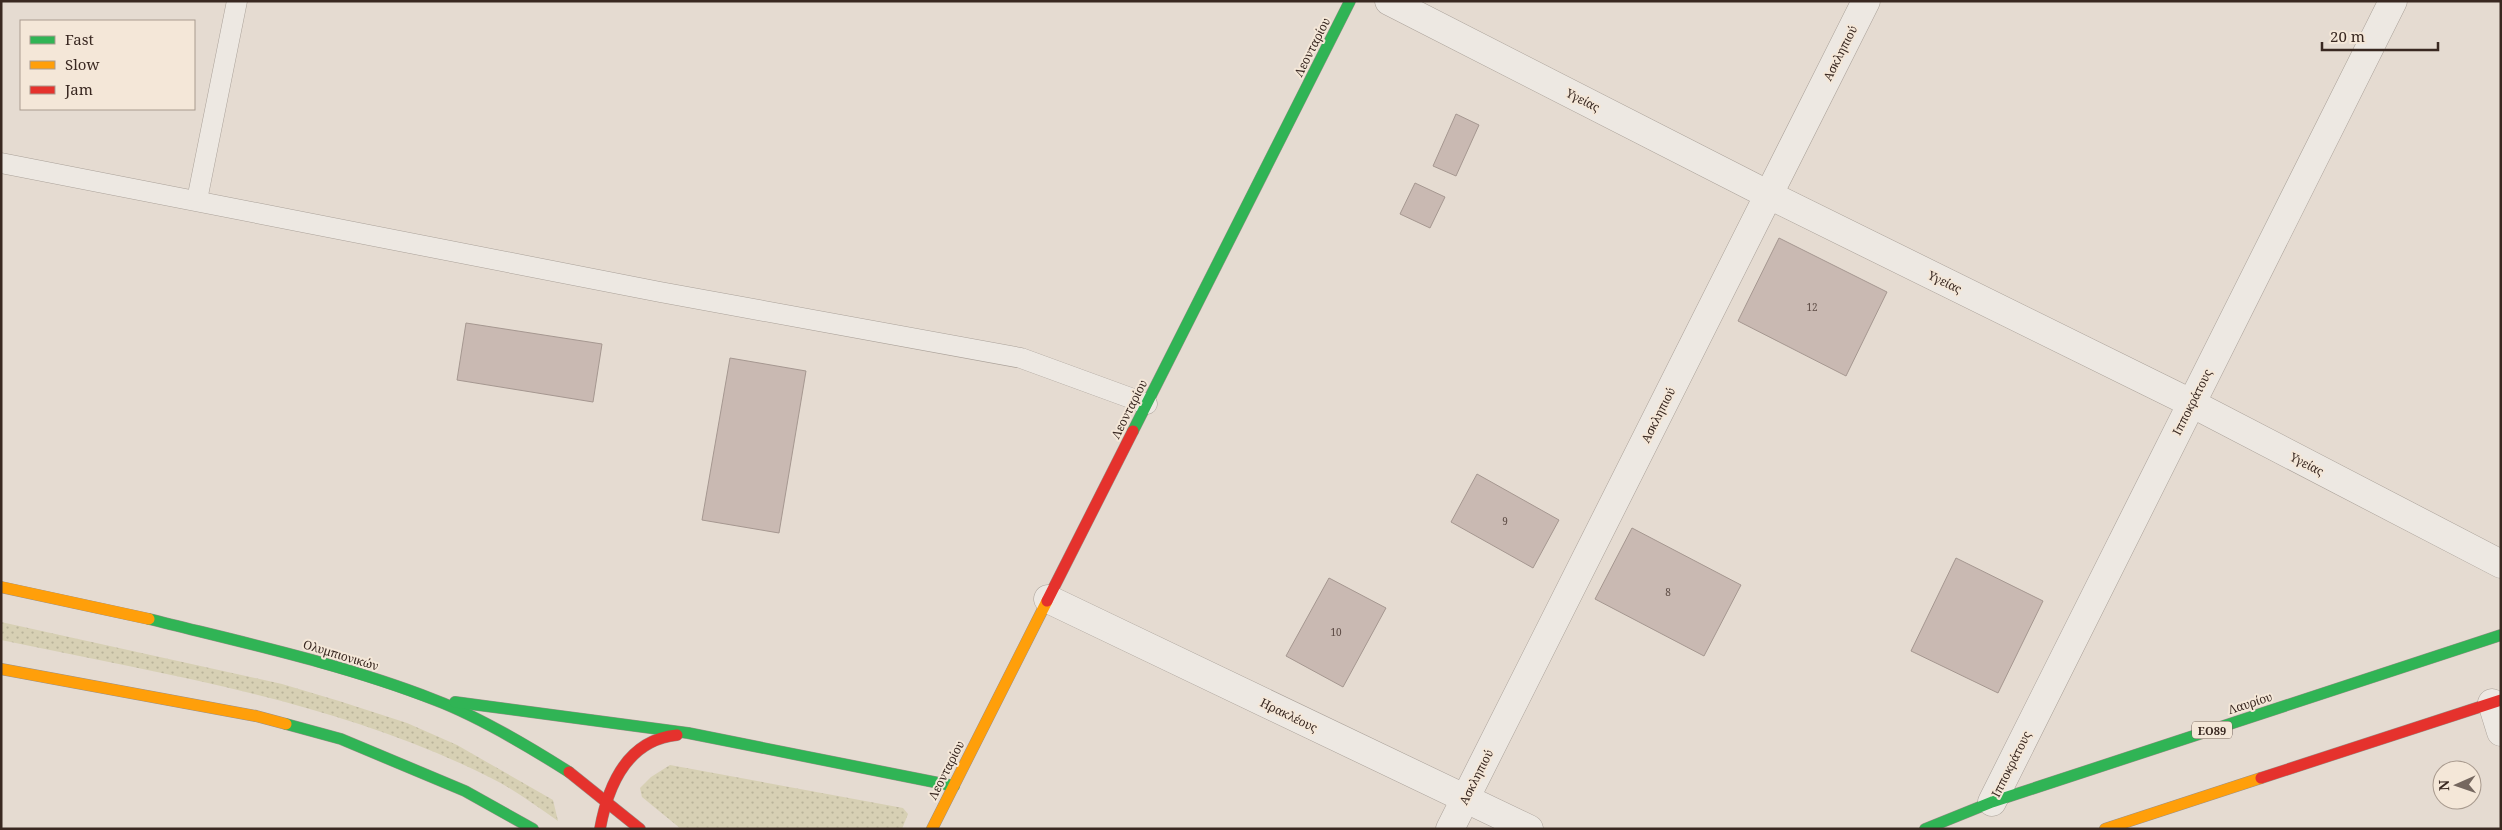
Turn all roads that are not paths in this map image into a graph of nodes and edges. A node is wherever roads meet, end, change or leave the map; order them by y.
1 (237, 1) edge
2 (1350, 1) edge
3 (1389, 1) edge
4 (1866, 1) edge
5 (2393, 1) edge
6 (1, 163) edge
7 (1769, 194) junction
8 (197, 200) junction
9 (2191, 403) junction
10 (1147, 404) junction
11 (2501, 564) edge
12 (1, 587) edge
13 (1048, 599) junction
14 (2501, 636) edge
15 (1, 669) edge
16 (436, 700) junction
17 (2496, 701) edge
18 (2501, 732) edge
19 (688, 733) junction
20 (954, 786) junction
21 (608, 800) junction
22 (1465, 800) junction
23 (1992, 802) junction
24 (532, 829) edge
25 (600, 829) edge
26 (640, 829) edge
27 (932, 829) edge
28 (1450, 829) edge
29 (1529, 829) edge
30 (1925, 829) edge
31 (2105, 829) edge

1 - 8 lane
2 - 10 main road, Λεονταρίου
3 - 7 street, Υγείας
4 - 7 street, Ασκληπιού
5 - 9 street, Ιπποκράτους
6 - 8 lane
7 - 9 street, Υγείας
7 - 22 street, Ασκληπιού
8 - 10 lane
9 - 11 street, Υγείας
9 - 23 street, Ιπποκράτους
10 - 13 main road, Λεονταρίου
12 - 16 main road, Ολυμπιονικών
13 - 20 main road, Λεονταρίου
13 - 22 street, Ηρακλέους
14 - 23 main road, Λαυρίου / ΕΟ89
15 - 24 main road
16 - 19 main road
16 - 21 main road, Ολυμπιονικών
17 - 18 street
17 - 31 main road
19 - 20 main road
19 - 21 main road
20 - 27 main road, Λεονταρίου
21 - 25 main road
21 - 26 main road, Ολυμπιονικών
22 - 28 street, Ασκληπιού
22 - 29 street, Ηρακλέους
23 - 30 main road, Λαυρίου / ΕΟ89

